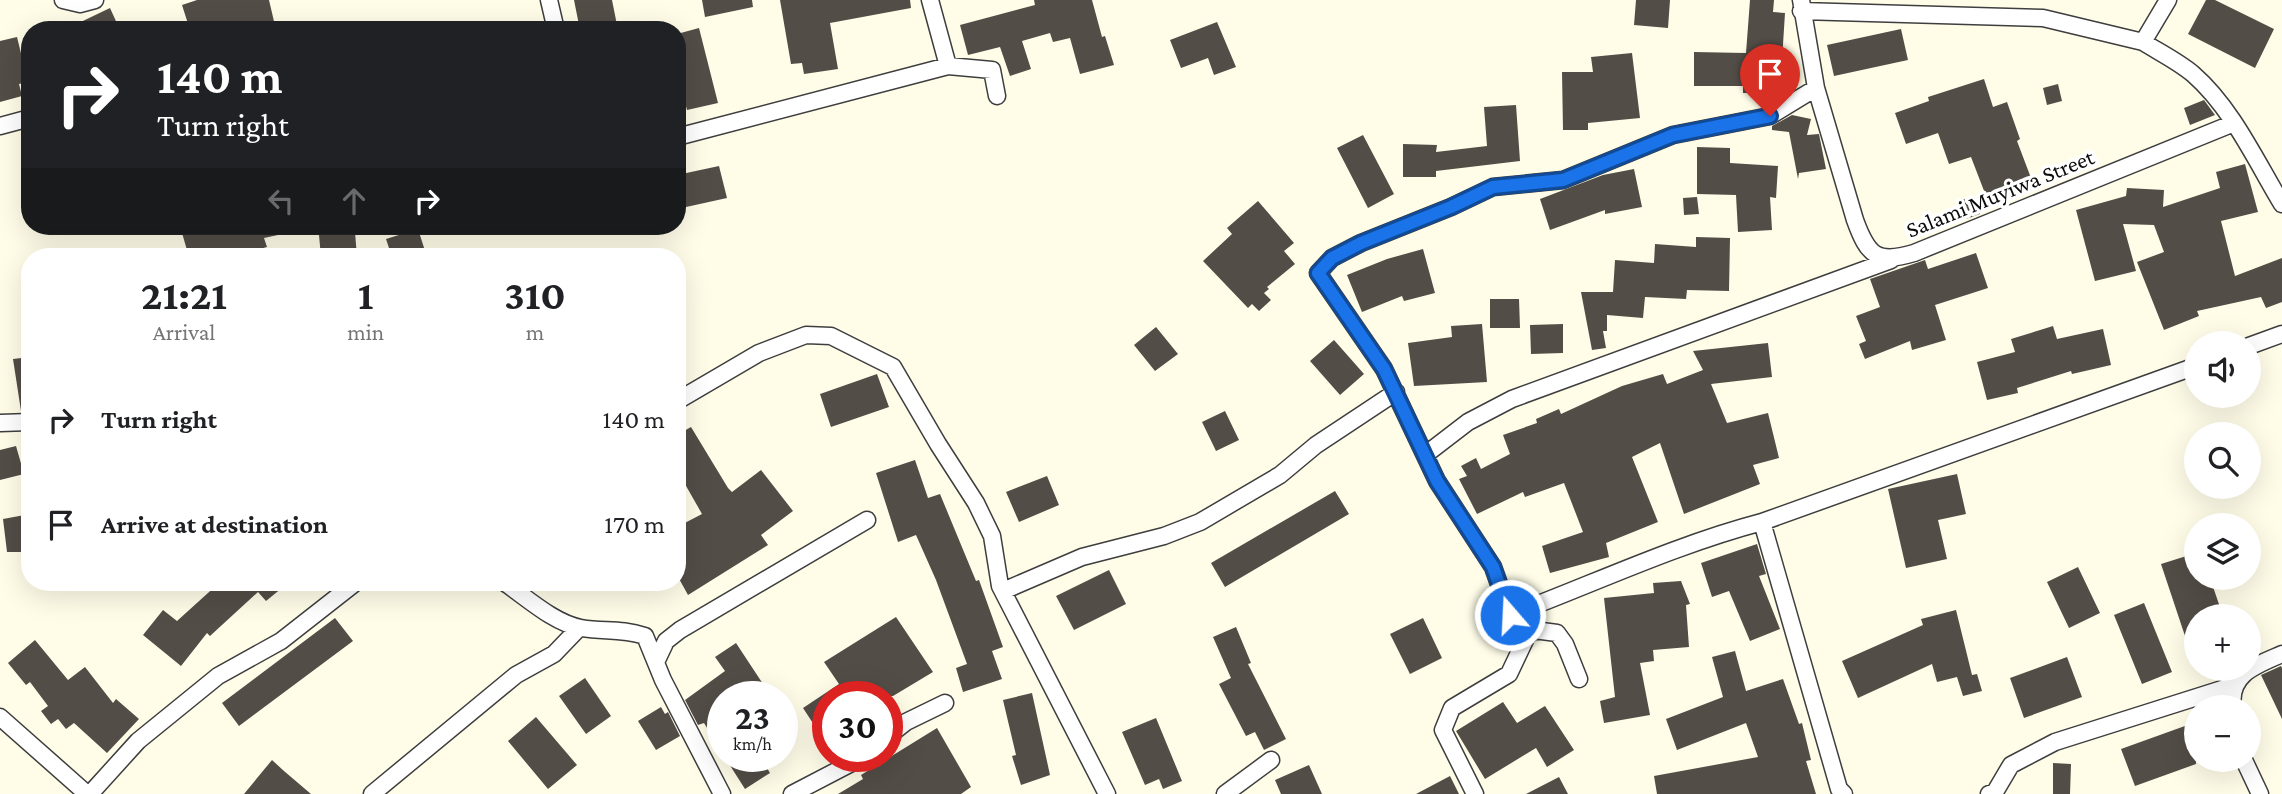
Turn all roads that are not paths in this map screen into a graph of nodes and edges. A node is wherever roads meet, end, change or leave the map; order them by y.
1 (63, 0) edge
2 (95, 0) edge
3 (550, 0) edge
4 (930, 0) edge
5 (2168, 0) edge
6 (1801, 5) edge
7 (1964, 7) edge
8 (554, 21) edge
9 (2143, 42) junction
10 (948, 66) junction
11 (1816, 88) junction
12 (997, 96) dead end
13 (21, 120) edge
14 (2234, 123) junction
15 (0, 126) edge
16 (686, 135) edge
17 (2282, 204) edge
18 (1891, 260) junction
19 (2282, 334) edge
20 (2261, 342) edge
21 (2184, 370) edge
22 (1396, 392) junction
23 (686, 396) edge
24 (21, 422) edge
25 (0, 423) edge
26 (1425, 455) junction
27 (867, 520) dead end
28 (1762, 522) junction
29 (345, 591) edge
30 (517, 591) edge
31 (1003, 591) junction
32 (1510, 615) junction
33 (579, 628) junction
34 (645, 636) junction
35 (1527, 636) junction
36 (666, 641) junction
37 (2282, 654) edge
38 (657, 660) junction
39 (1579, 679) dead end
40 (2235, 685) junction
41 (2234, 695) edge
42 (945, 703) dead end
43 (0, 717) edge
44 (903, 724) edge
45 (1271, 760) dead end
46 (834, 772) edge
47 (2250, 772) edge
48 (1838, 792) edge
49 (1993, 793) edge
50 (89, 794) edge
51 (372, 794) edge
52 (722, 794) edge
53 (792, 794) edge
54 (1107, 794) edge
55 (1224, 794) edge
56 (1475, 794) edge
57 (2260, 794) edge

1 - 2 street
3 - 8 street
4 - 10 street
5 - 9 street
6 - 7 street
6 - 11 street, Salami Muyiwa Street
7 - 9 street
9 - 14 street
10 - 12 street
10 - 16 street
11 - 18 street, Salami Muyiwa Street
11 - 22 street
13 - 15 street
14 - 17 street
14 - 18 street, Salami Muyiwa Street
18 - 26 street
19 - 20 street
21 - 28 street
22 - 26 street
22 - 31 street
23 - 31 street
24 - 25 street
26 - 32 street
27 - 36 street
28 - 32 street
28 - 48 street
29 - 50 street
30 - 33 street
31 - 54 street
32 - 35 street
33 - 34 street
33 - 51 street
34 - 36 street
34 - 38 street
35 - 39 street
35 - 56 street
36 - 38 street
37 - 40 street
38 - 52 street
40 - 41 street
40 - 49 street
42 - 44 street
43 - 50 street
45 - 55 street
46 - 53 street
47 - 57 street

